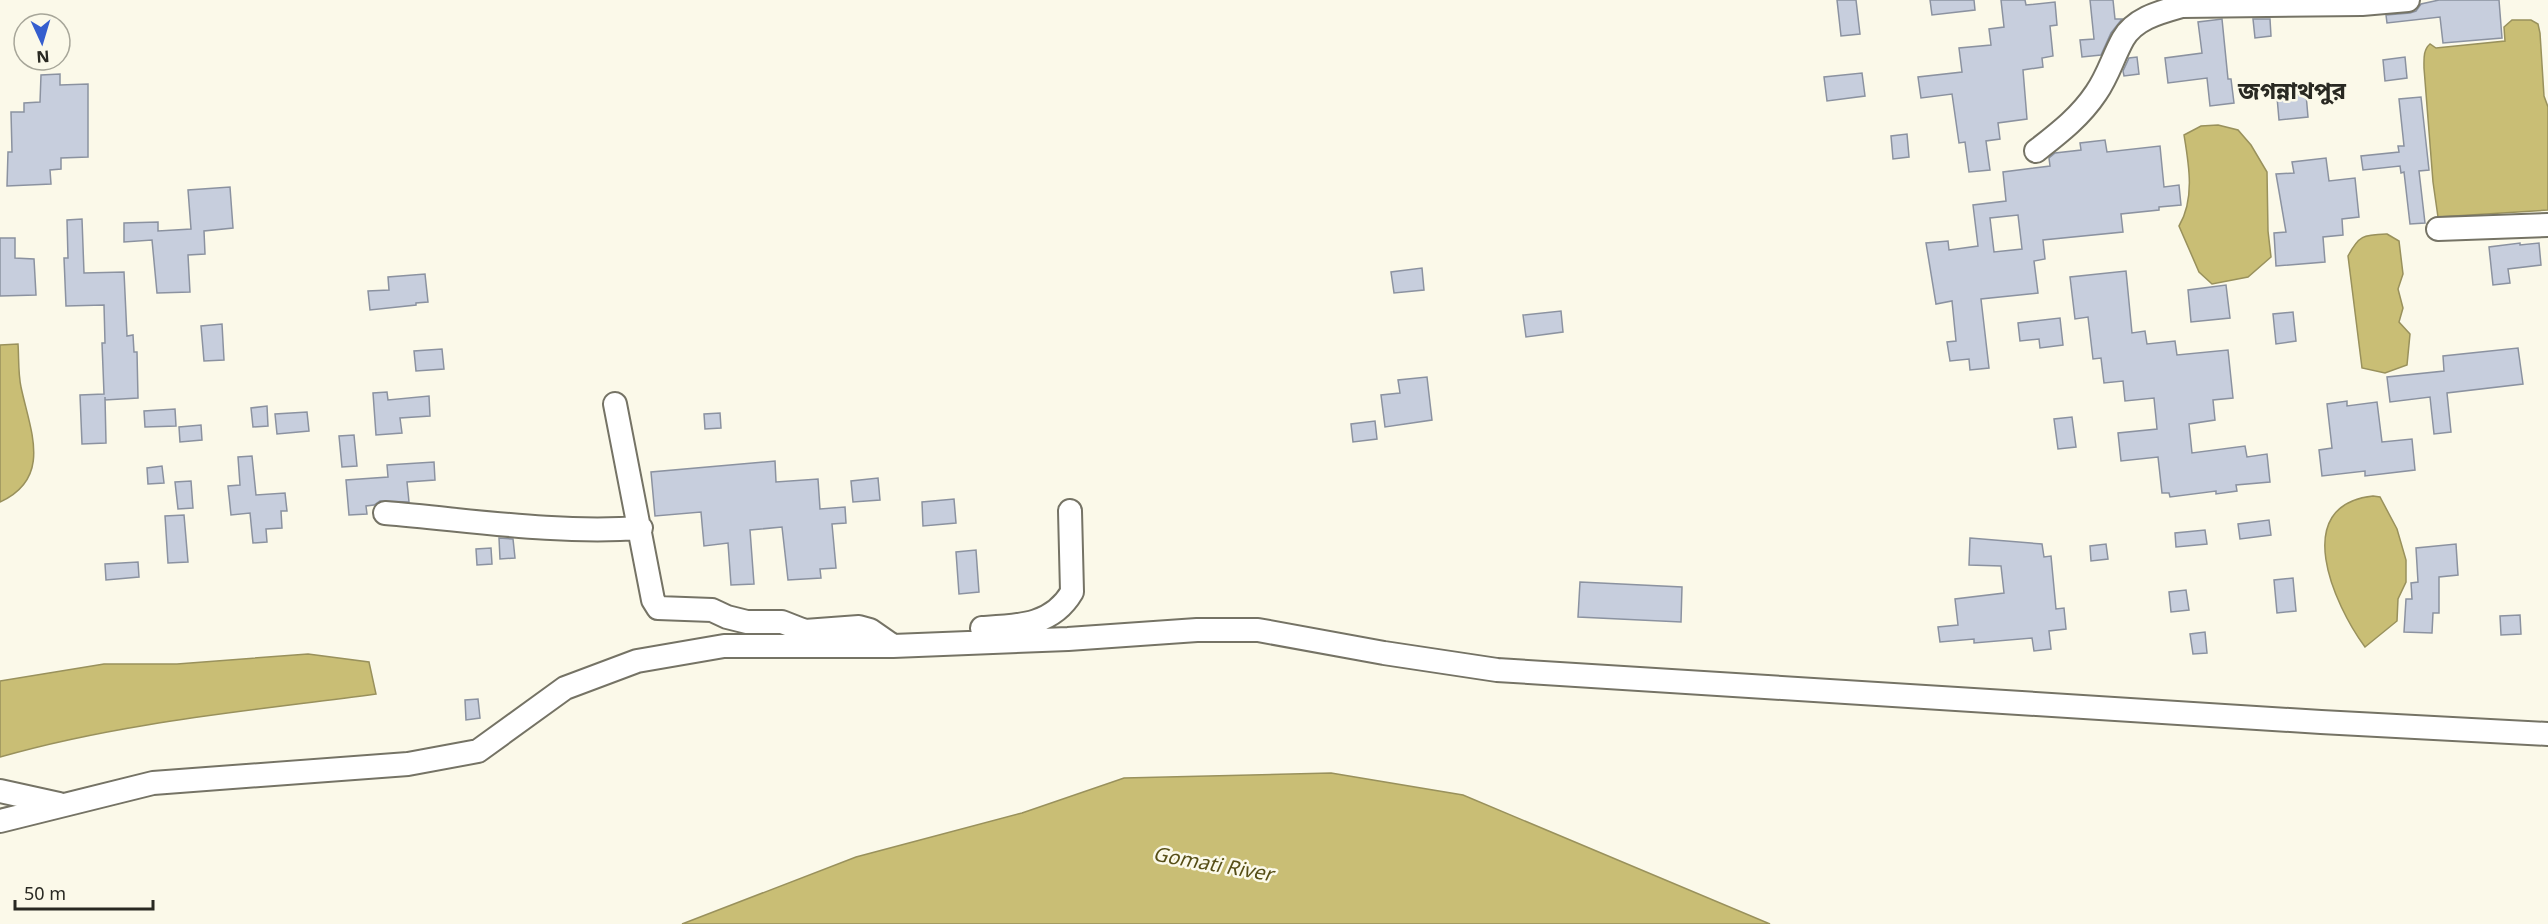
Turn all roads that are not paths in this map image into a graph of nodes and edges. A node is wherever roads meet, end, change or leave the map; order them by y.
1 (2408, 0) edge
2 (2362, 2) edge
3 (2036, 151) dead end
4 (2548, 225) edge
5 (2438, 229) dead end
6 (615, 404) dead end
7 (1070, 511) dead end
8 (385, 513) dead end
9 (641, 528) junction
10 (870, 630) junction
11 (893, 646) junction
12 (2548, 734) edge
13 (0, 791) edge
14 (64, 805) junction
15 (0, 821) edge

1 - 2 street
2 - 3 street
4 - 5 street
6 - 9 street
7 - 10 street
8 - 9 street
9 - 10 street
10 - 11 street
11 - 12 street
11 - 14 street
13 - 14 street
14 - 15 street

